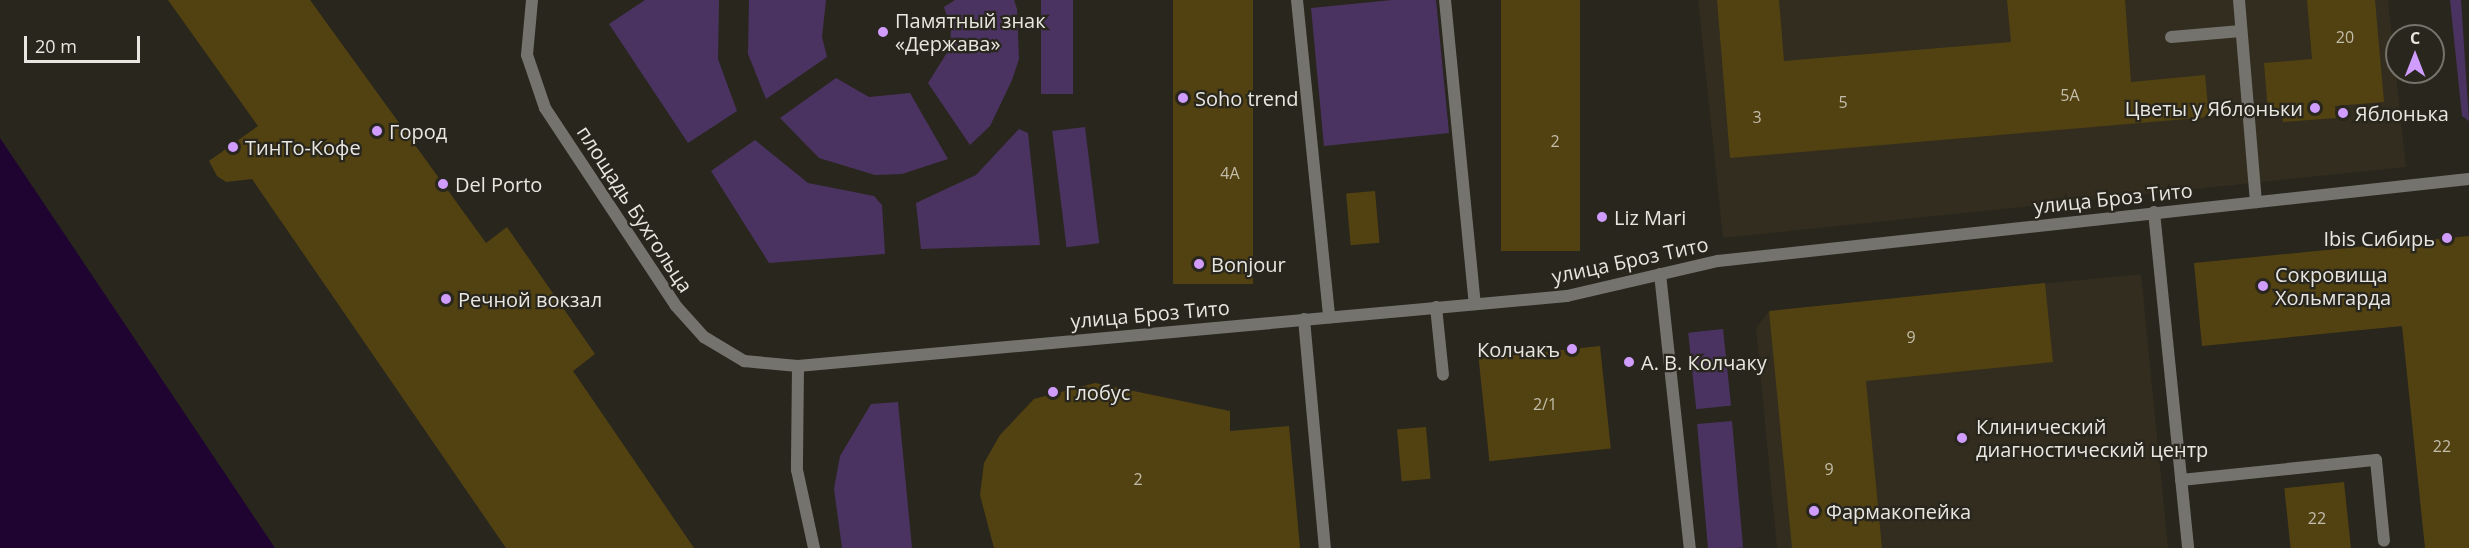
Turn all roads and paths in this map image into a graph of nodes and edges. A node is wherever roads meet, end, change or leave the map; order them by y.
1 (532, 0) edge
2 (1297, 0) edge
3 (1445, 0) edge
4 (2239, 0) edge
5 (2241, 31) junction
6 (2171, 37) dead end
7 (2469, 179) edge
8 (2256, 202) junction
9 (2154, 213) junction
10 (1660, 274) junction
11 (1475, 304) junction
12 (1436, 307) junction
13 (1329, 317) junction
14 (1304, 319) junction
15 (798, 366) junction
16 (1443, 375) dead end
17 (2181, 480) junction
18 (2384, 541) dead end
19 (814, 548) edge
20 (1325, 548) edge
21 (1690, 548) edge
22 (2188, 548) edge

1 - 15 street, площадь Бухгольца
2 - 13 street
3 - 11 street
4 - 5 street
5 - 6 street
5 - 8 street
7 - 8 street, улица Броз Тито
8 - 9 street, улица Броз Тито
9 - 10 street, улица Броз Тито
9 - 17 street
10 - 11 street, улица Броз Тито
10 - 21 street
11 - 12 street, улица Броз Тито
12 - 13 street, улица Броз Тито
12 - 16 street
13 - 14 street, улица Броз Тито
14 - 15 street, улица Броз Тито
14 - 20 street
15 - 19 street
17 - 18 street
17 - 22 street

